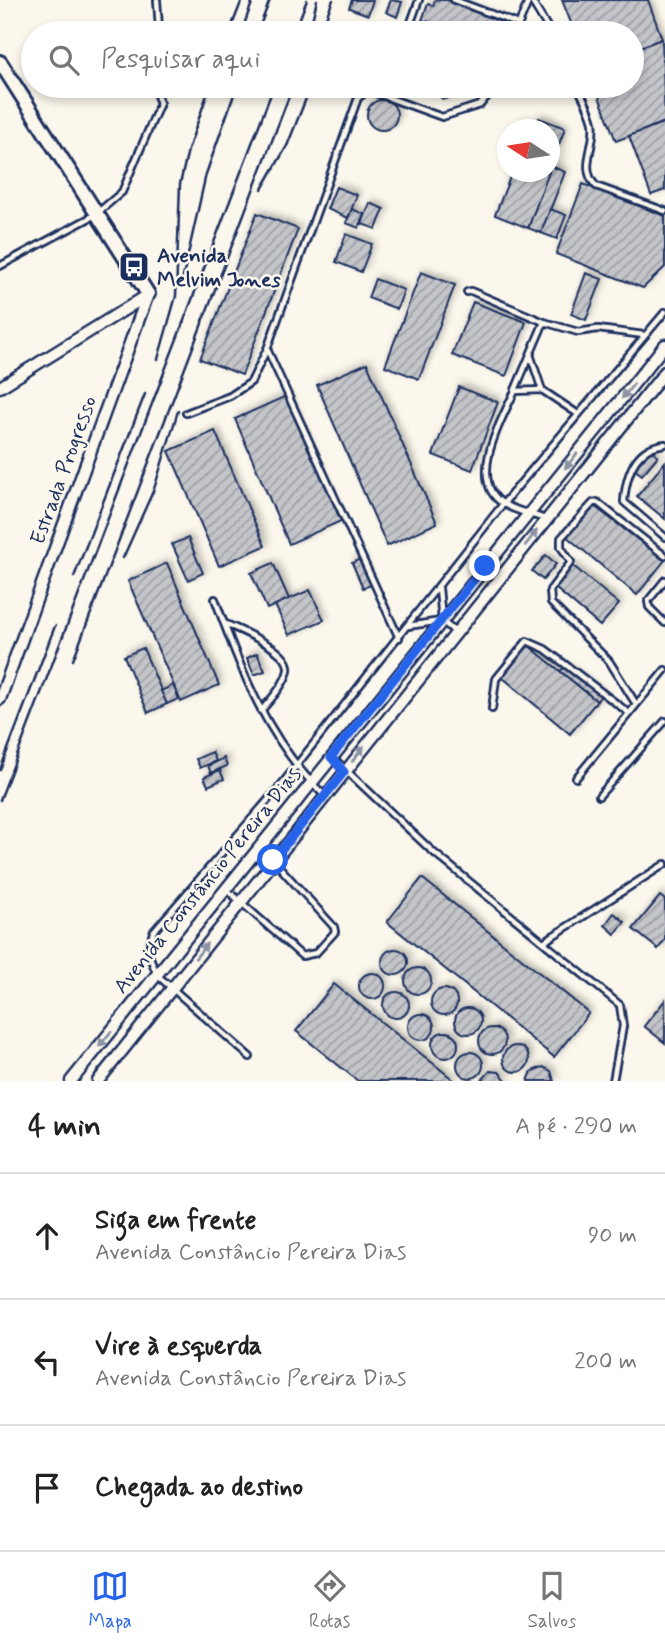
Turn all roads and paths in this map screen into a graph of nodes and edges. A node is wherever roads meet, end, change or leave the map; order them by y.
1 (157, 0) edge
2 (419, 0) edge
3 (454, 0) edge
4 (530, 0) edge
5 (158, 21) edge
6 (411, 21) edge
7 (511, 21) edge
8 (520, 21) edge
9 (543, 21) edge
10 (0, 62) edge
11 (21, 96) edge
12 (22, 98) edge
13 (158, 98) edge
14 (358, 98) edge
15 (392, 98) edge
16 (486, 98) edge
17 (582, 98) edge
18 (665, 211) edge
19 (95, 215) junction
20 (0, 267) edge
21 (467, 292) dead end
22 (148, 294) junction
23 (665, 312) edge
24 (544, 322) junction
25 (645, 335) junction
26 (665, 345) edge
27 (267, 349) junction
28 (531, 356) junction
29 (665, 372) edge
30 (642, 373) junction
31 (655, 384) junction
32 (0, 387) edge
33 (542, 390) junction
34 (515, 391) junction
35 (186, 413) dead end
36 (578, 414) junction
37 (665, 444) edge
38 (503, 504) junction
39 (528, 513) junction
40 (546, 520) junction
41 (665, 537) edge
42 (665, 556) edge
43 (485, 566) junction
44 (500, 577) junction
45 (665, 580) edge
46 (439, 587) junction
47 (215, 599) dead end
48 (442, 621) junction
49 (224, 623) junction
50 (665, 623) edge
51 (408, 626) junction
52 (455, 633) junction
53 (399, 638) junction
54 (665, 670) edge
55 (0, 699) edge
56 (636, 704) junction
57 (492, 709) dead end
58 (261, 711) junction
59 (629, 713) junction
60 (665, 721) edge
61 (331, 757) junction
62 (296, 766) junction
63 (344, 772) junction
64 (576, 778) dead end
65 (310, 782) junction
66 (325, 796) junction
67 (599, 796) dead end
68 (273, 860) junction
69 (665, 864) edge
70 (225, 889) junction
71 (240, 900) junction
72 (545, 941) junction
73 (157, 975) junction
74 (173, 987) junction
75 (250, 1056) dead end
76 (71, 1081) edge
77 (98, 1081) edge
78 (613, 1081) edge

1 - 5 lane
2 - 6 lane
3 - 7 lane
4 - 8 lane
4 - 9 lane
10 - 11 street
12 - 19 street
13 - 19 lane
14 - 27 lane
15 - 16 lane
17 - 18 lane
19 - 20 lane
19 - 22 street
21 - 24 lane
22 - 32 street
22 - 55 street, Estrada Progresso
23 - 25 lane
24 - 25 lane
24 - 28 lane
25 - 36 lane
26 - 30 street, Avenida Constâncio Pereira Dias
27 - 35 lane
27 - 53 lane
28 - 33 lane
28 - 34 lane
29 - 31 street, Avenida Constâncio Pereira Dias
30 - 31 street
30 -> 39 street, Avenida Constâncio Pereira Dias
31 - 40 street, Avenida Constâncio Pereira Dias
33 - 34 lane
33 - 36 lane
34 - 38 lane
36 - 38 lane
37 - 41 lane
38 - 39 lane
38 - 46 lane
39 - 40 lane
39 - 43 street, Avenida Constâncio Pereira Dias
44 -> 40 street, Avenida Constâncio Pereira Dias
42 - 56 lane
43 - 44 street
43 - 48 street, Avenida Constâncio Pereira Dias
44 - 52 street, Avenida Constâncio Pereira Dias
45 - 50 lane
46 - 48 lane
46 - 51 lane
47 - 49 lane
48 - 51 lane
48 - 52 lane
48 - 61 street, Avenida Constâncio Pereira Dias
49 - 58 lane
49 - 58 lane
51 - 53 lane
63 -> 52 street, Avenida Constâncio Pereira Dias
53 - 62 lane
54 - 56 lane
56 - 59 lane
57 - 59 lane
58 - 62 lane
59 - 64 lane
60 - 67 lane
61 - 63 lane
61 - 65 street, Avenida Constâncio Pereira Dias
62 - 65 lane
62 - 73 lane
63 - 66 street, Avenida Constâncio Pereira Dias
63 - 72 lane
65 - 66 lane
65 - 70 street, Avenida Constâncio Pereira Dias
66 - 68 street, Avenida Constâncio Pereira Dias
68 - 71 street, Avenida Constâncio Pereira Dias
68 - 71 lane
69 - 72 lane
70 - 71 lane
70 - 73 street, Avenida Constâncio Pereira Dias
74 -> 71 street, Avenida Constâncio Pereira Dias
72 - 78 lane
73 - 74 lane
73 -> 76 street, Avenida Constâncio Pereira Dias
74 - 75 lane
74 - 77 street, Avenida Constâncio Pereira Dias

